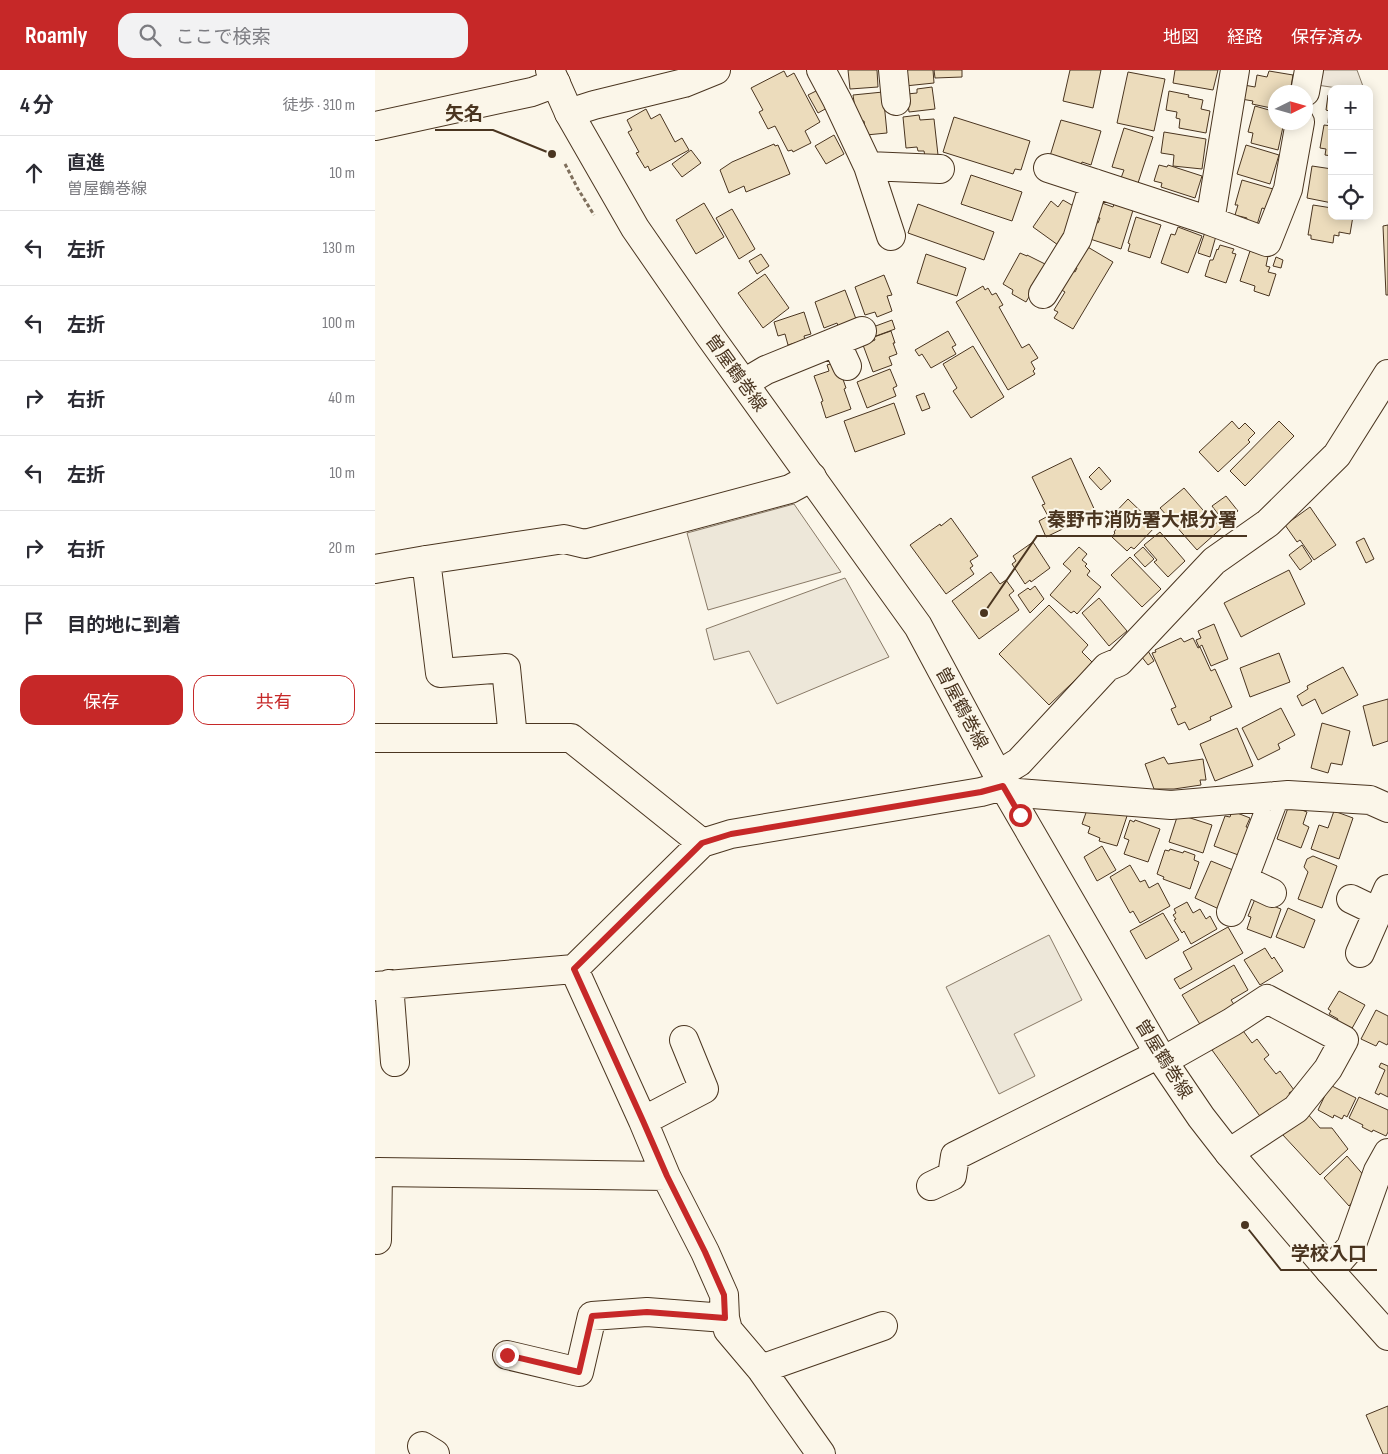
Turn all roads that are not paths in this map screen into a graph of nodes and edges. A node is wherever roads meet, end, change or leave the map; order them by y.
1 (717, 70) edge
2 (821, 70) edge
3 (893, 70) edge
4 (1235, 70) edge
5 (1309, 70) edge
6 (553, 77) edge
7 (1306, 85) edge
8 (897, 101) dead end
9 (569, 113) junction
10 (375, 126) edge
11 (1298, 130) edge
12 (867, 166) junction
13 (1048, 168) dead end
14 (939, 169) dead end
15 (1093, 183) junction
16 (1209, 221) junction
17 (891, 236) dead end
18 (1043, 294) dead end
19 (862, 331) dead end
20 (1388, 374) edge
21 (743, 383) junction
22 (812, 477) junction
23 (426, 560) junction
24 (375, 568) edge
25 (375, 738) edge
26 (513, 738) junction
27 (1003, 784) junction
28 (1275, 796) junction
29 (1388, 808) edge
30 (702, 843) junction
31 (1243, 880) junction
32 (1272, 893) dead end
33 (1351, 898) dead end
34 (1383, 900) edge
35 (1231, 912) dead end
36 (1360, 954) dead end
37 (574, 969) junction
38 (382, 985) edge
39 (684, 1040) dead end
40 (1161, 1057) junction
41 (395, 1062) dead end
42 (643, 1121) junction
43 (1229, 1153) junction
44 (1388, 1153) edge
45 (667, 1176) junction
46 (931, 1186) dead end
47 (377, 1240) dead end
48 (1330, 1271) junction
49 (725, 1318) junction
50 (883, 1326) dead end
51 (1388, 1336) edge
52 (507, 1355) dead end
53 (761, 1369) junction
54 (821, 1454) edge

1 - 9 street
2 - 12 street
3 - 8 street
4 - 16 street
5 - 7 street
6 - 9 street, 曽屋鶴巻線
6 - 10 street
9 - 21 street, 曽屋鶴巻線
11 - 16 street
12 - 14 street
12 - 17 street
13 - 15 street
15 - 16 street
15 - 18 street
19 - 21 street
20 - 27 street
21 - 22 street, 曽屋鶴巻線
22 - 23 street
22 - 27 street, 曽屋鶴巻線
23 - 24 street
23 - 26 street
25 - 26 street
26 - 30 street
27 - 28 street
27 - 30 street
27 - 40 street, 曽屋鶴巻線
28 - 29 street
28 - 31 street
30 - 37 street
31 - 32 street
31 - 35 street
33 - 34 street
34 - 36 street
37 - 38 street
37 - 42 street
38 - 41 street
39 - 42 street
40 - 43 street, 曽屋鶴巻線
40 - 43 street
40 - 46 street
42 - 45 street
43 - 48 street, 曽屋鶴巻線
44 - 48 street
45 - 47 street
45 - 49 street
48 - 51 street, 曽屋鶴巻線
49 - 52 street
49 - 53 street
50 - 53 street
53 - 54 street

